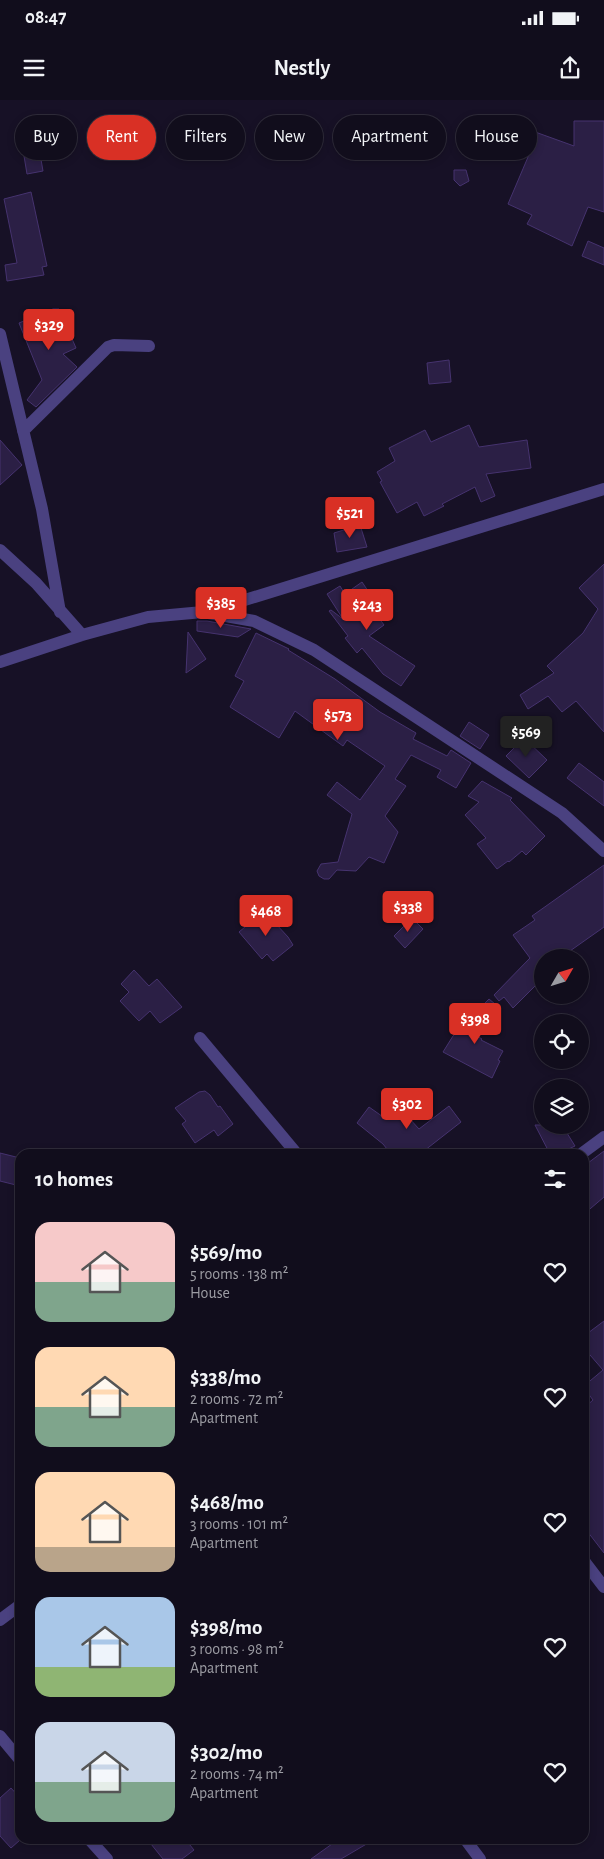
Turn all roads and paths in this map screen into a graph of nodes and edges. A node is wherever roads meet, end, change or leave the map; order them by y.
1 (0, 334) edge
2 (150, 346) dead end
3 (6, 378) edge
4 (23, 431) junction
5 (604, 489) edge
6 (0, 550) edge
7 (60, 612) junction
8 (203, 612) junction
9 (82, 635) junction
10 (0, 662) edge
11 (604, 851) edge
12 (200, 1038) dead end
13 (604, 1137) edge
14 (292, 1149) edge
15 (588, 1149) edge
16 (589, 1568) edge
17 (604, 1587) edge
18 (15, 1609) edge
19 (0, 1620) edge
20 (0, 1736) edge
21 (15, 1754) edge
22 (94, 1844) edge
23 (469, 1844) edge
24 (107, 1859) edge
25 (480, 1859) edge

1 - 3 street
2 - 4 street
3 - 4 street
4 - 7 street
5 - 8 street
6 - 7 street
7 - 9 street
8 - 9 street
8 - 11 street
9 - 10 street
12 - 14 street
13 - 15 street
16 - 17 street
18 - 19 street
20 - 21 street
22 - 24 street
23 - 25 street

